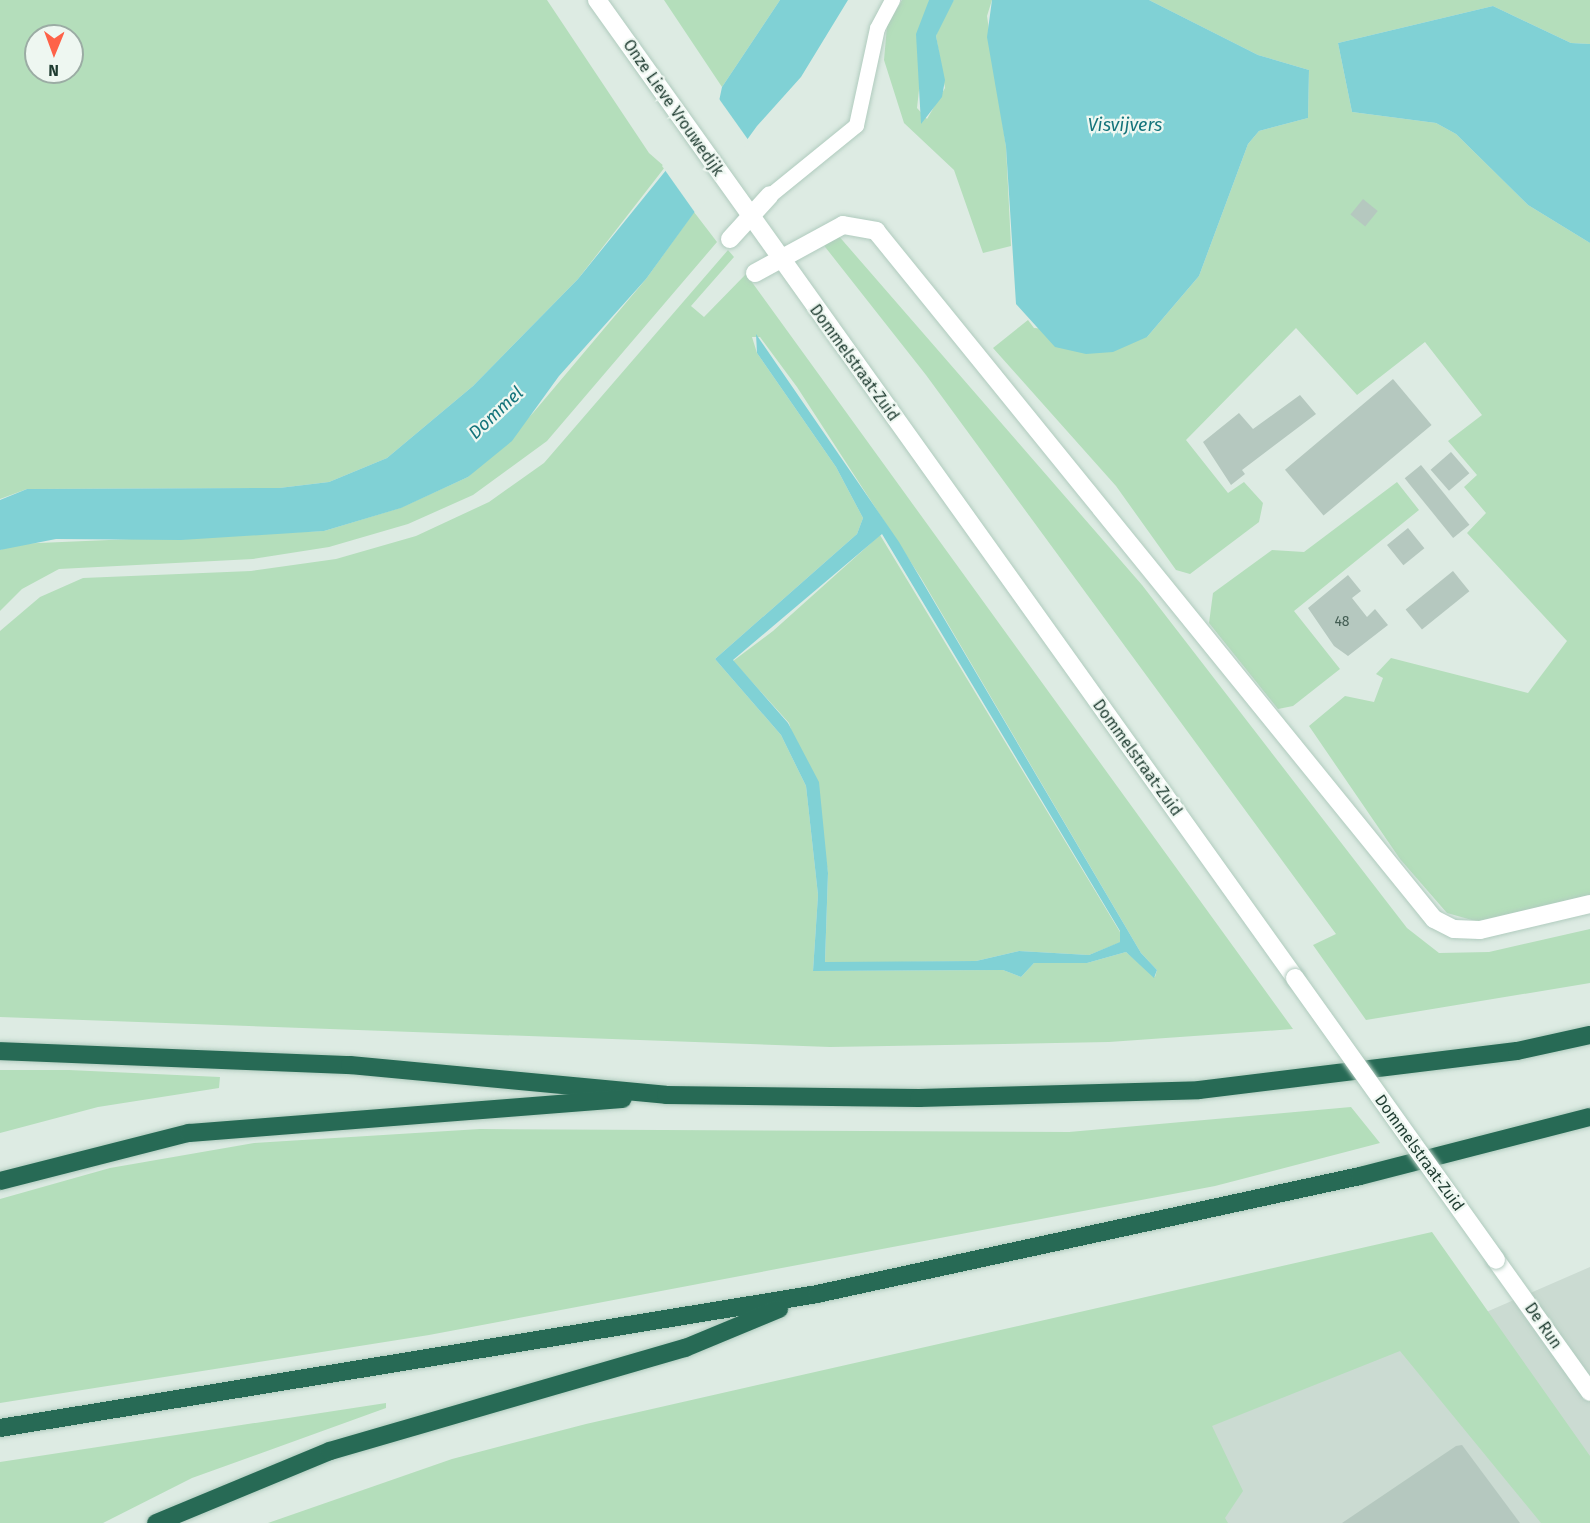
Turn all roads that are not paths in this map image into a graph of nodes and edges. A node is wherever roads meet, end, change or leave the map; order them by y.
1 (597, 0) edge
2 (892, 0) edge
3 (770, 195) joint
4 (749, 216) junction
5 (730, 239) dead end
6 (778, 256) junction
7 (755, 273) dead end
8 (1590, 904) edge
9 (1590, 1035) edge
10 (0, 1051) edge
11 (666, 1095) junction
12 (1590, 1117) edge
13 (0, 1181) edge
14 (1496, 1260) joint
15 (817, 1294) junction
16 (1590, 1392) edge
17 (0, 1428) edge
18 (156, 1523) edge

1 - 4 main road, Onze Lieve Vrouwedijk
2 - 3 lane
3 - 4 main road
4 - 5 main road
4 - 6 main road, Onze Lieve Vrouwedijk
6 - 7 main road
6 - 8 main road
6 - 14 main road, Dommelstraat-Zuid, bridge
9 - 11 highway
10 - 11 highway
11 - 13 highway
12 - 15 highway
14 - 16 main road, De Run
15 - 17 highway
15 - 18 highway

